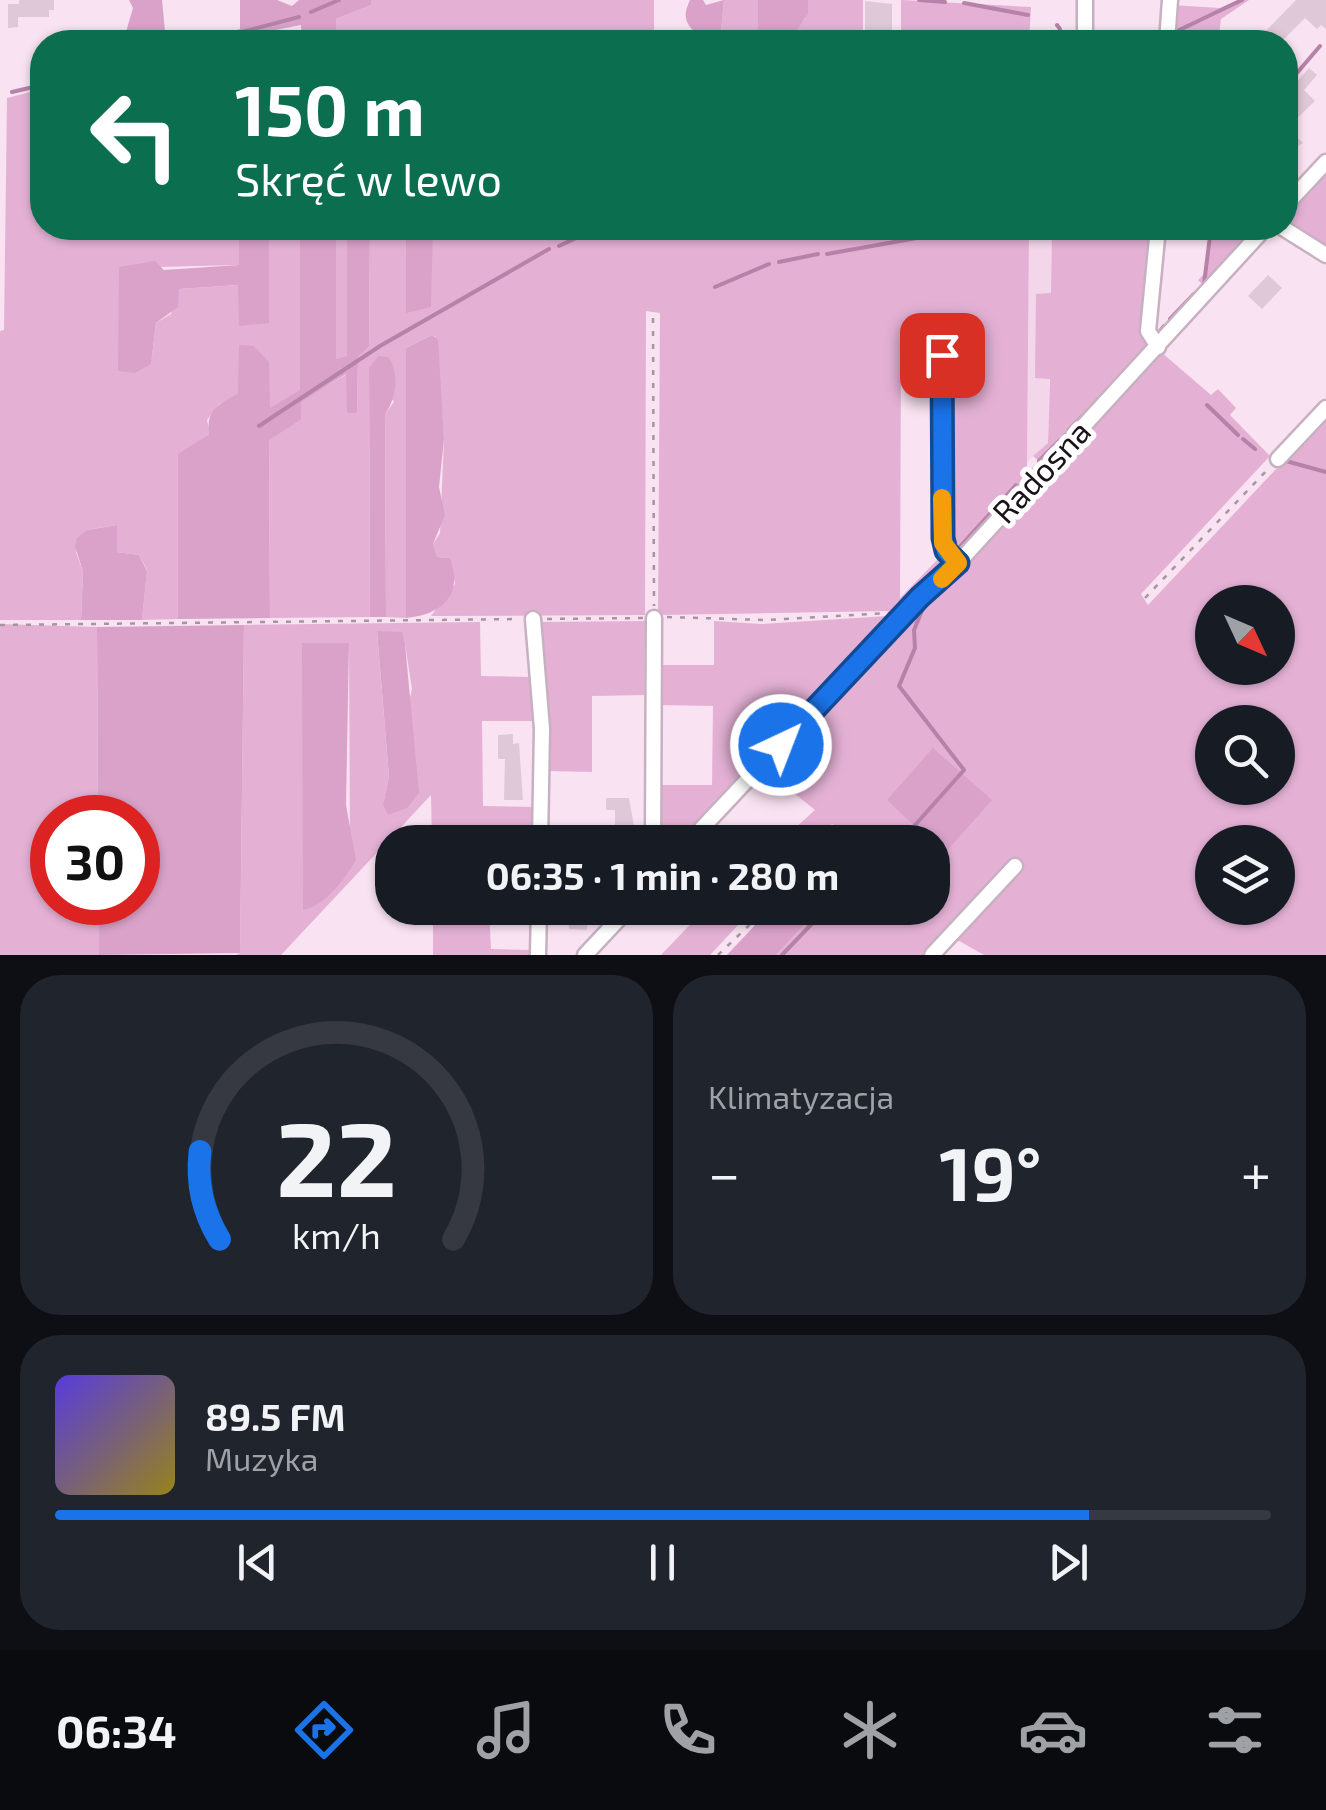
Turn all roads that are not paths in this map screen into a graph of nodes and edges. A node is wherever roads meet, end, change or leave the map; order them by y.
1 (1085, 0) edge
2 (1170, 0) edge
3 (1085, 30) edge
4 (1167, 30) edge
5 (1326, 162) edge
6 (1298, 192) edge
7 (1298, 237) edge
8 (1157, 240) edge
9 (1254, 240) edge
10 (1326, 255) edge
11 (1158, 347) junction
12 (942, 355) dead end
13 (1326, 408) edge
14 (1278, 459) road end
15 (958, 563) junction
16 (654, 618) road end
17 (533, 619) road end
18 (540, 825) edge
19 (652, 825) edge
20 (706, 825) edge
21 (1015, 866) dead end
22 (539, 925) edge
23 (613, 925) edge
24 (538, 955) edge
25 (584, 955) edge
26 (932, 955) edge

1 - 3 street
2 - 4 street
5 - 6 street
7 - 10 street
8 - 11 street
9 - 11 street, Radosna
11 - 15 street, Radosna
12 - 15 street
13 - 14 street
15 - 20 street, Radosna
16 - 19 street
17 - 18 street
21 - 26 street
22 - 24 street
23 - 25 street

